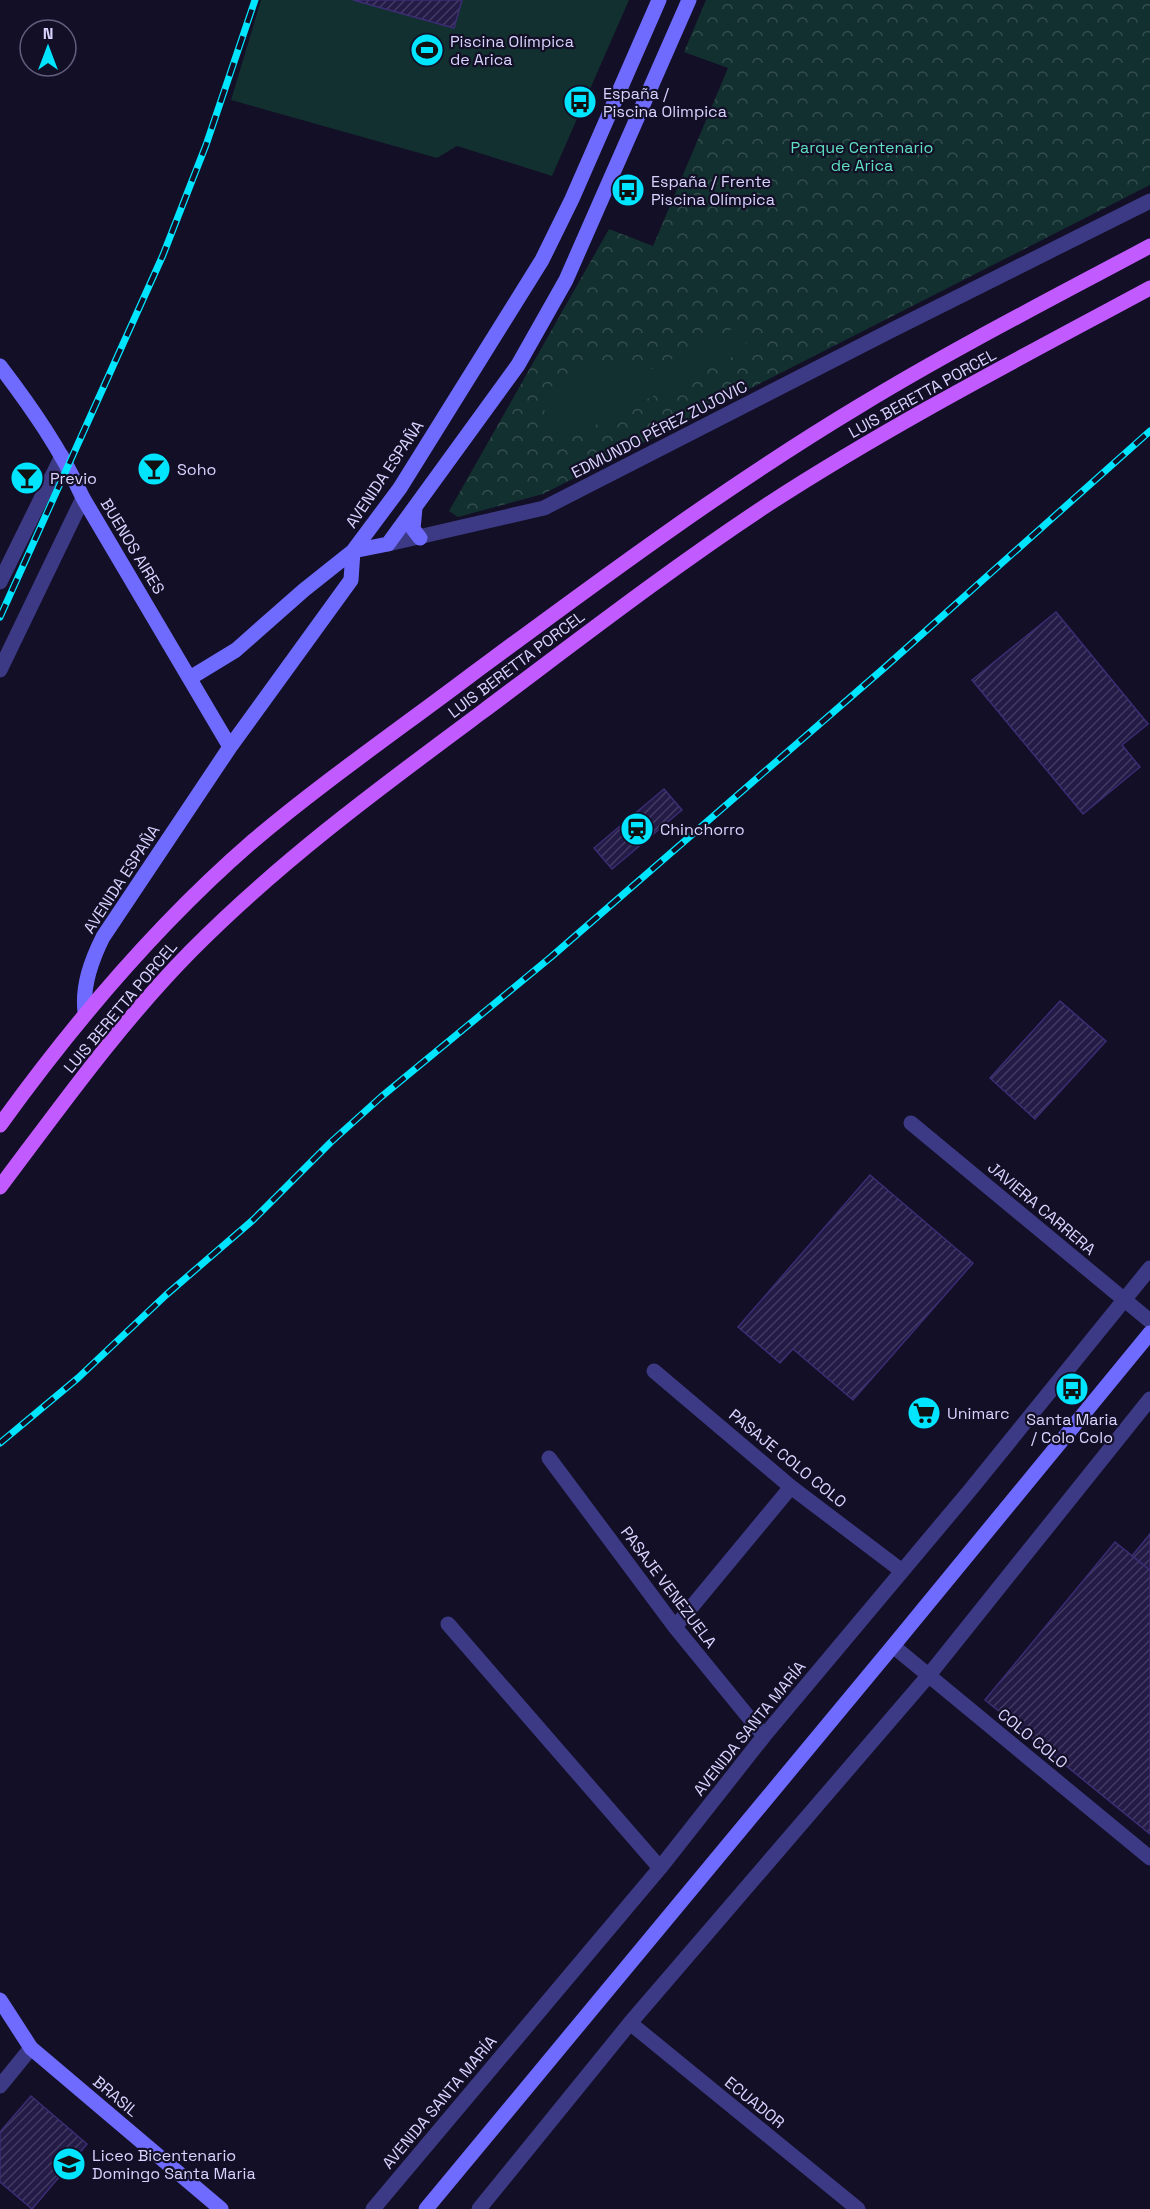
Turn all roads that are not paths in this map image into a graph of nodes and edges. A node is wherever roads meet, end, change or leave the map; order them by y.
1 (659, 0) edge
2 (689, 0) edge
3 (1150, 201) edge
4 (1150, 246) edge
5 (1150, 288) edge
6 (0, 366) edge
7 (62, 456) junction
8 (83, 498) junction
9 (415, 504) junction
10 (420, 538) junction
11 (388, 544) junction
12 (353, 551) junction
13 (0, 582) edge
14 (0, 670) edge
15 (190, 678) junction
16 (231, 747) junction
17 (85, 1012) junction
18 (911, 1123) dead end
19 (0, 1125) edge
20 (0, 1186) edge
21 (1150, 1268) edge
22 (1124, 1299) junction
23 (1150, 1321) edge
24 (1150, 1332) edge
25 (654, 1371) dead end
26 (1150, 1399) edge
27 (549, 1458) dead end
28 (791, 1487) junction
29 (902, 1571) junction
30 (448, 1624) dead end
31 (675, 1627) junction
32 (893, 1646) junction
33 (929, 1675) junction
34 (764, 1736) junction
35 (1150, 1858) edge
36 (660, 1868) junction
37 (0, 2000) edge
38 (630, 2023) junction
39 (31, 2048) junction
40 (2, 2082) edge
41 (221, 2209) edge
42 (373, 2209) edge
43 (426, 2209) edge
44 (479, 2209) edge
45 (858, 2209) edge

1 - 12 street, AVENIDA ESPAÑA
2 - 9 street
3 - 10 street, EDMUNDO PÉREZ ZUJOVIC
4 - 17 main road, LUIS BERETTA PORCEL
5 - 20 main road, LUIS BERETTA PORCEL
6 - 7 street, BUENOS AIRES
7 - 8 street, BUENOS AIRES
7 - 13 street
8 - 14 street
8 - 15 street, BUENOS AIRES
9 - 10 street
9 - 11 street
10 - 11 street, EDMUNDO PÉREZ ZUJOVIC
11 - 12 street, EDMUNDO PÉREZ ZUJOVIC
12 - 15 street, EDMUNDO PÉREZ ZUJOVIC
12 - 16 street, AVENIDA ESPAÑA
15 - 16 street, BUENOS AIRES
16 - 17 street, AVENIDA ESPAÑA
17 - 19 main road, LUIS BERETTA PORCEL
18 - 22 street, JAVIERA CARRERA
21 - 22 street, AVENIDA SANTA MARÍA
22 - 23 street, JAVIERA CARRERA
22 - 29 street, AVENIDA SANTA MARÍA
24 - 32 street
25 - 28 street, PASAJE COLO COLO
26 - 33 street
27 - 31 street, PASAJE VENEZUELA
28 - 29 street, PASAJE COLO COLO
28 - 31 street
29 - 34 street, AVENIDA SANTA MARÍA
30 - 36 street
31 - 34 street, PASAJE VENEZUELA
32 - 33 street, COLO COLO
32 - 43 street
33 - 35 street, COLO COLO
33 - 38 street
34 - 36 street, AVENIDA SANTA MARÍA
36 - 42 street, AVENIDA SANTA MARÍA
37 - 39 street, BRASIL
38 - 44 street
38 - 45 street, ECUADOR
39 - 40 street
39 - 41 street, BRASIL

